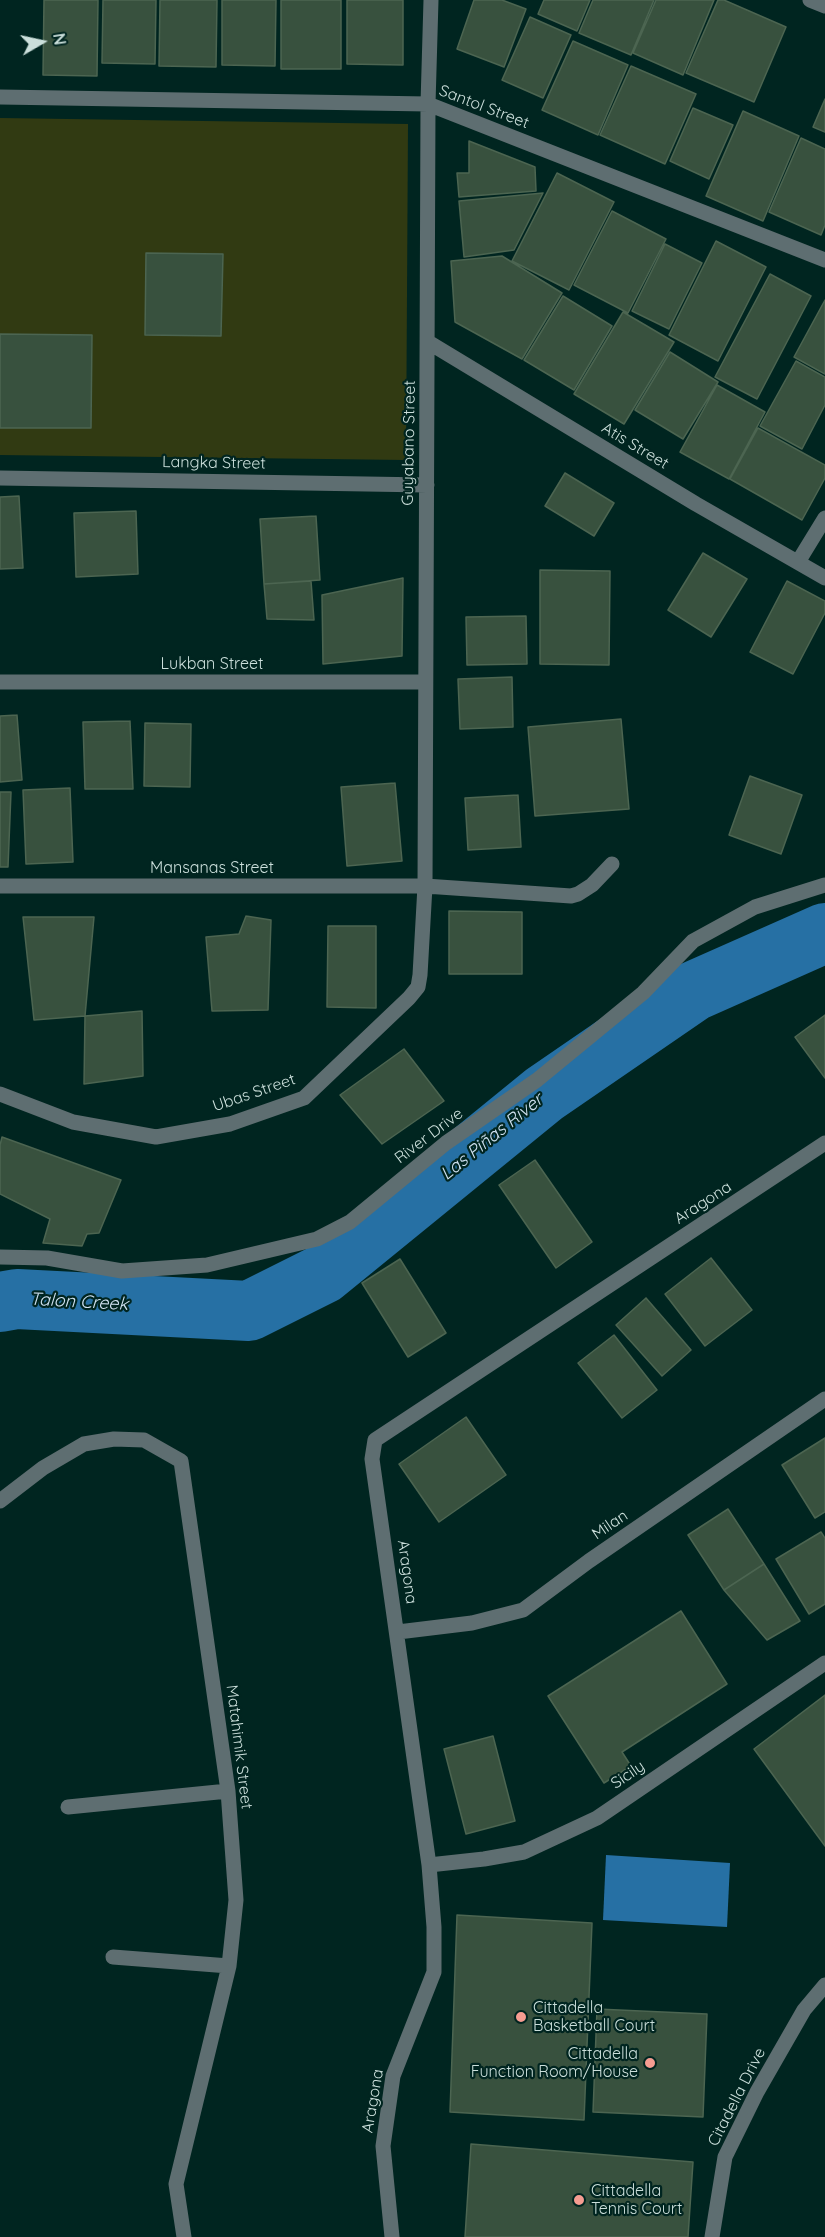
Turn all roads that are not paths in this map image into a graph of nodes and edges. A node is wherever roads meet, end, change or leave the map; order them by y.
1 (430, 0) edge
2 (810, 0) edge
3 (825, 6) edge
4 (0, 97) edge
5 (428, 104) junction
6 (825, 260) edge
7 (428, 342) junction
8 (0, 478) edge
9 (427, 485) junction
10 (825, 518) edge
11 (798, 562) junction
12 (825, 578) edge
13 (0, 682) edge
14 (424, 682) junction
15 (612, 864) dead end
16 (825, 885) edge
17 (0, 886) edge
18 (425, 886) junction
19 (0, 1094) edge
20 (825, 1143) edge
21 (0, 1257) edge
22 (825, 1399) edge
23 (0, 1501) edge
24 (398, 1632) junction
25 (825, 1663) edge
26 (228, 1791) junction
27 (68, 1807) dead end
28 (429, 1864) junction
29 (113, 1957) dead end
30 (229, 1966) junction
31 (825, 1985) edge
32 (183, 2237) edge
33 (392, 2237) edge
34 (711, 2237) edge

1 - 5 street, Guyabano Street
2 - 3 street
4 - 5 street, Santol Street
5 - 6 street, Santol Street
5 - 7 street, Guyabano Street
7 - 9 street, Guyabano Street
7 - 11 street, Atis Street
8 - 9 street, Langka Street
9 - 14 street, Guyabano Street
10 - 11 street
11 - 12 street, Atis Street
13 - 14 street, Lukban Street
14 - 18 street, Guyabano Street
15 - 18 street, Mansanas Street
16 - 21 street, River Drive
17 - 18 street, Mansanas Street
18 - 19 street, Ubas Street
20 - 24 street, Aragona
22 - 24 street, Milan
23 - 26 street, Matahimik Street
24 - 28 street, Aragona
25 - 28 street, Sicily
26 - 27 street
26 - 30 street, Matahimik Street
28 - 33 street, Aragona
29 - 30 street
30 - 32 street, Matahimik Street
31 - 34 street, Citadella Drive

